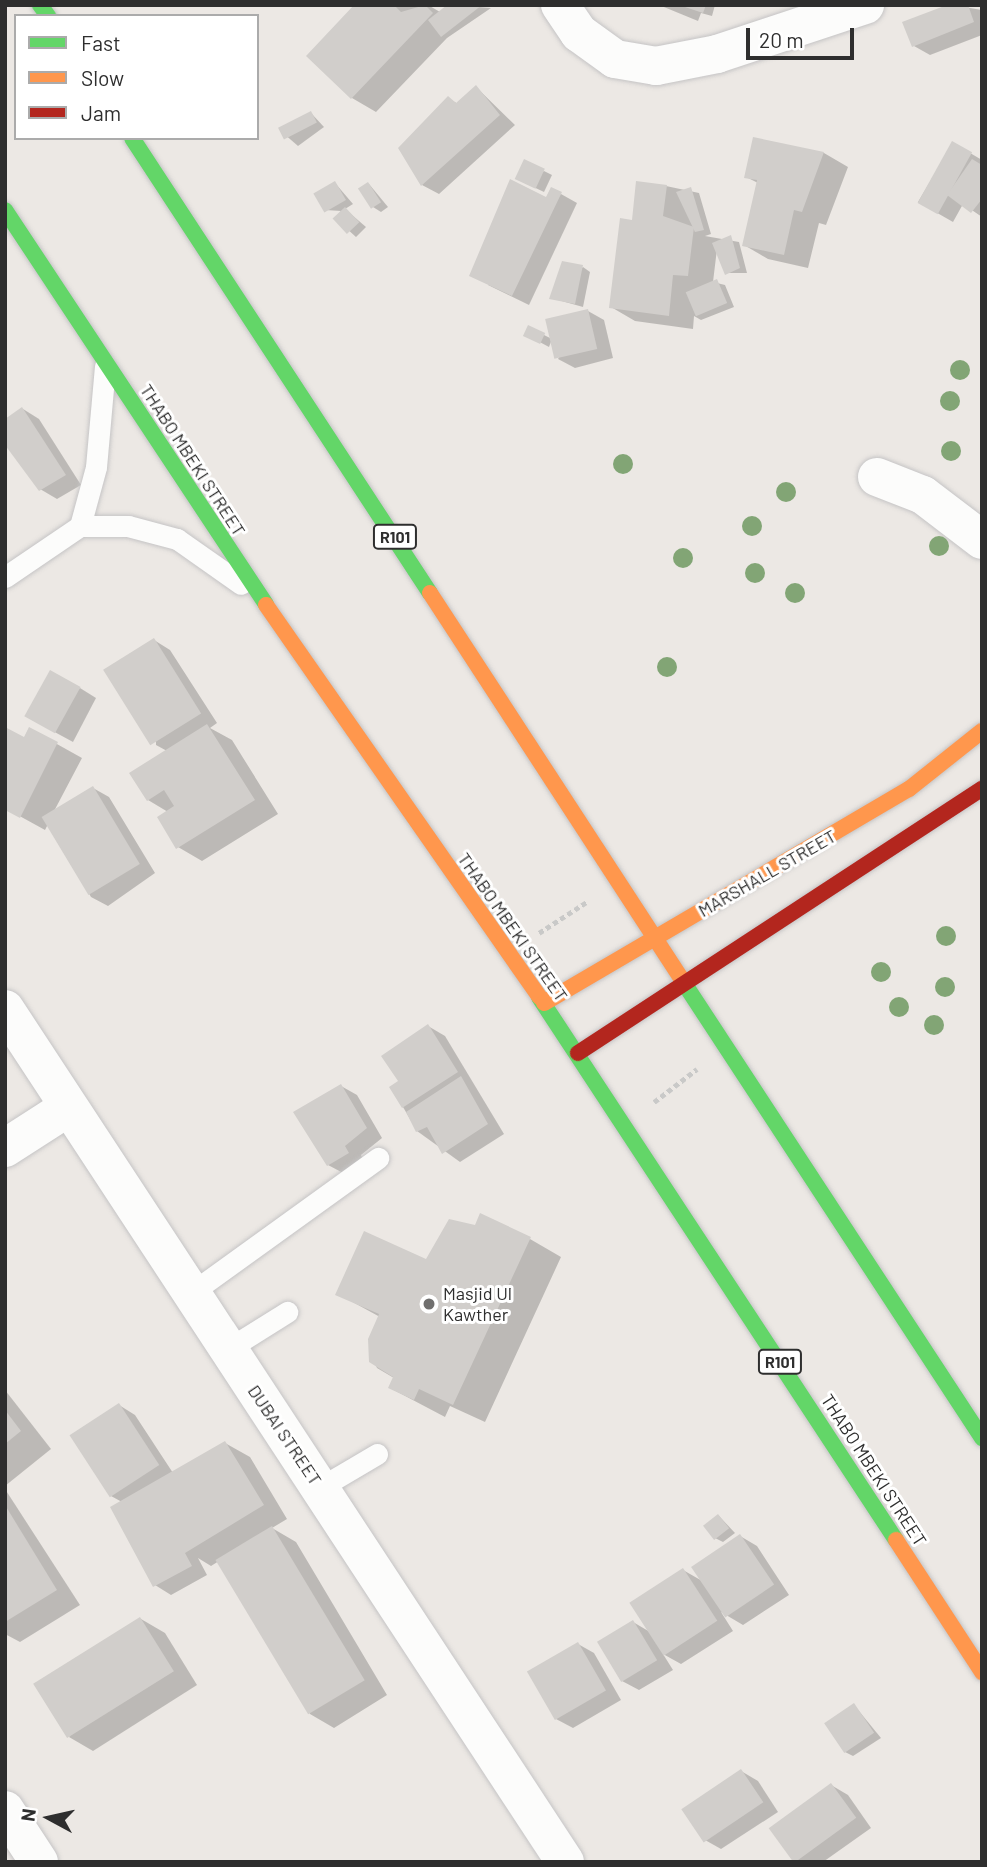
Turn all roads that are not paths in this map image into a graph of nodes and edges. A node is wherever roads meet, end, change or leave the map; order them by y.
1 (560, 5) edge
2 (865, 5) edge
3 (133, 140) edge
4 (5, 210) edge
5 (106, 362) junction
6 (877, 477) dead end
7 (80, 526) junction
8 (982, 540) edge
9 (5, 577) edge
10 (262, 600) junction
11 (982, 731) edge
12 (982, 789) edge
13 (656, 936) junction
14 (685, 988) junction
15 (544, 1003) junction
16 (5, 1009) edge
17 (578, 1053) junction
18 (67, 1108) junction
19 (5, 1148) edge
20 (378, 1158) dead end
21 (191, 1293) junction
22 (287, 1312) dead end
23 (228, 1349) junction
24 (982, 1438) edge
25 (377, 1454) dead end
26 (321, 1487) junction
27 (982, 1672) edge
28 (5, 1810) edge
29 (39, 1862) edge
30 (565, 1862) edge

1 - 2 street
3 - 13 main road, R101
4 - 5 main road, THABO MBEKI STREET / R101
5 - 7 lane
5 - 10 main road, THABO MBEKI STREET / R101
6 - 8 street
7 - 9 lane
7 - 10 lane
10 - 15 main road, THABO MBEKI STREET / R101
11 - 13 main road, MARSHALL STREET
12 - 14 main road
13 - 14 main road, R101
13 - 15 main road, MARSHALL STREET
14 - 17 main road
14 - 24 main road, R101
15 - 17 main road, THABO MBEKI STREET / R101
16 - 18 street, DUBAI STREET
17 - 27 main road, THABO MBEKI STREET / R101
18 - 19 street
18 - 21 street, DUBAI STREET
20 - 21 lane
21 - 23 street, DUBAI STREET
22 - 23 lane
23 - 26 street, DUBAI STREET
25 - 26 lane
26 - 30 street, DUBAI STREET
28 - 29 street

